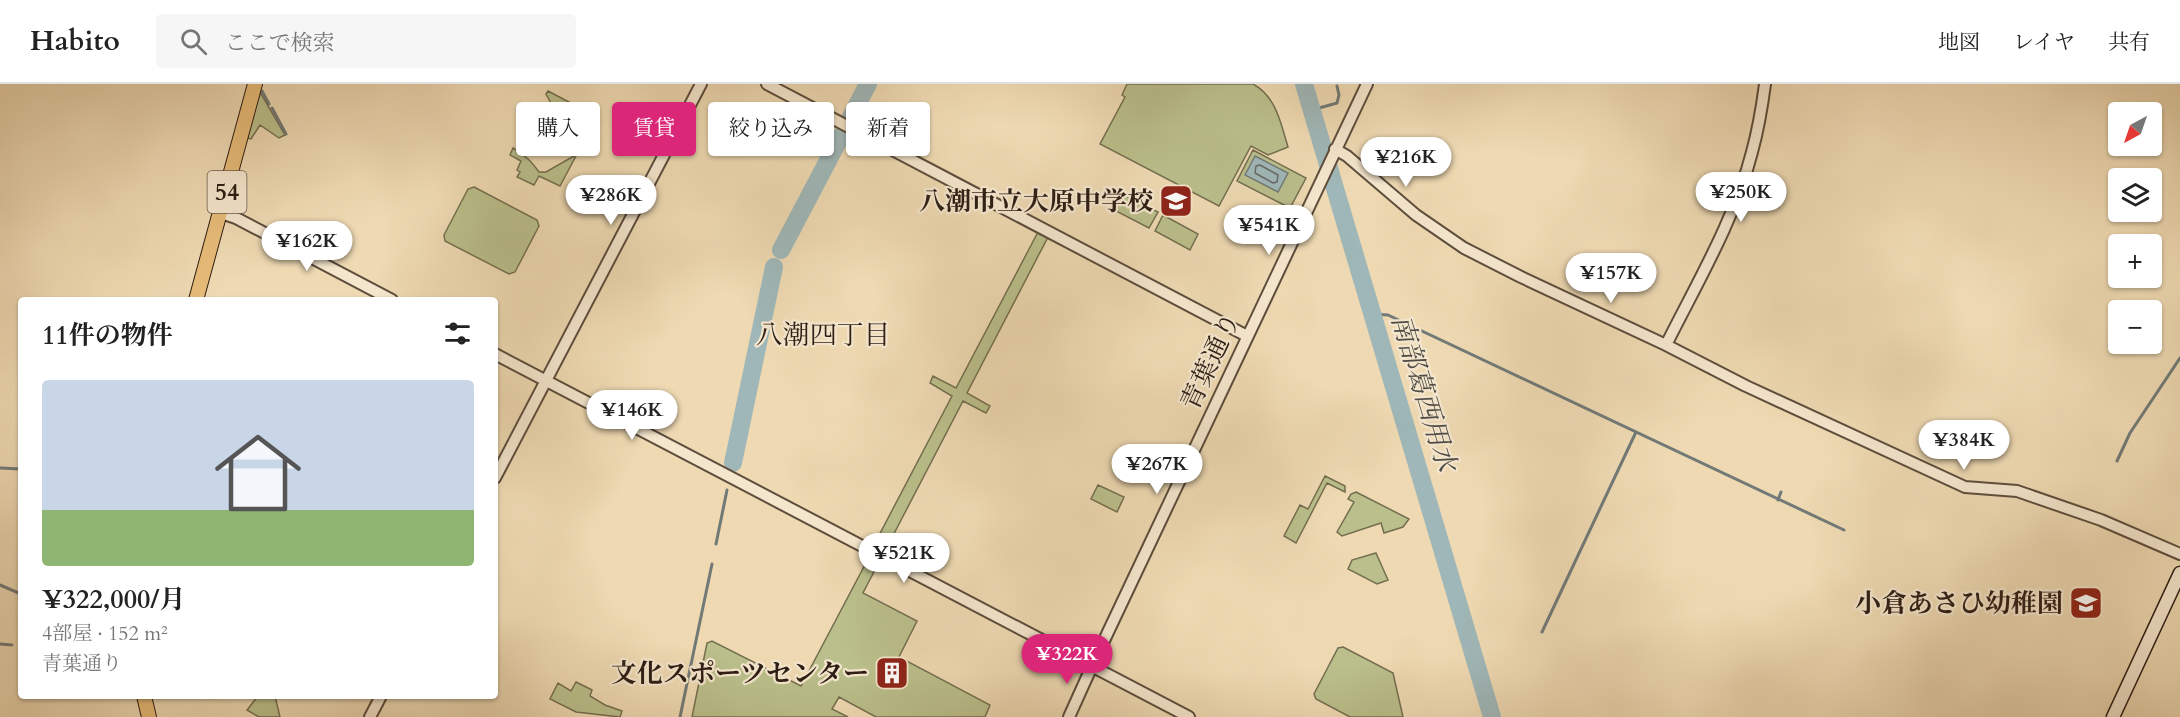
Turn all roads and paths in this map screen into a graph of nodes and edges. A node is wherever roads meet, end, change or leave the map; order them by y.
1 (255, 84) edge
2 (701, 84) edge
3 (767, 84) edge
4 (1367, 84) edge
5 (1765, 84) edge
6 (1335, 149) junction
7 (221, 213) junction
8 (197, 297) edge
9 (386, 297) edge
10 (1247, 336) junction
11 (1666, 345) junction
12 (498, 356) edge
13 (546, 381) junction
14 (498, 472) edge
15 (2180, 554) edge
16 (2180, 573) edge
17 (1092, 666) junction
18 (145, 699) edge
19 (379, 699) edge
20 (149, 717) edge
21 (370, 717) edge
22 (1070, 717) edge
23 (1189, 717) edge
24 (2113, 717) edge

1 - 7 main road, 54
2 - 13 street
3 - 10 street
4 - 6 street, 青葉通り
5 - 11 street
6 - 10 street, 青葉通り
6 - 11 street
7 - 8 main road, 54
7 - 9 street
10 - 17 street, 青葉通り
11 - 15 street
12 - 13 street
13 - 14 street
13 - 17 street
16 - 24 main road
17 - 22 street, 青葉通り
17 - 23 street
18 - 20 main road
19 - 21 street

